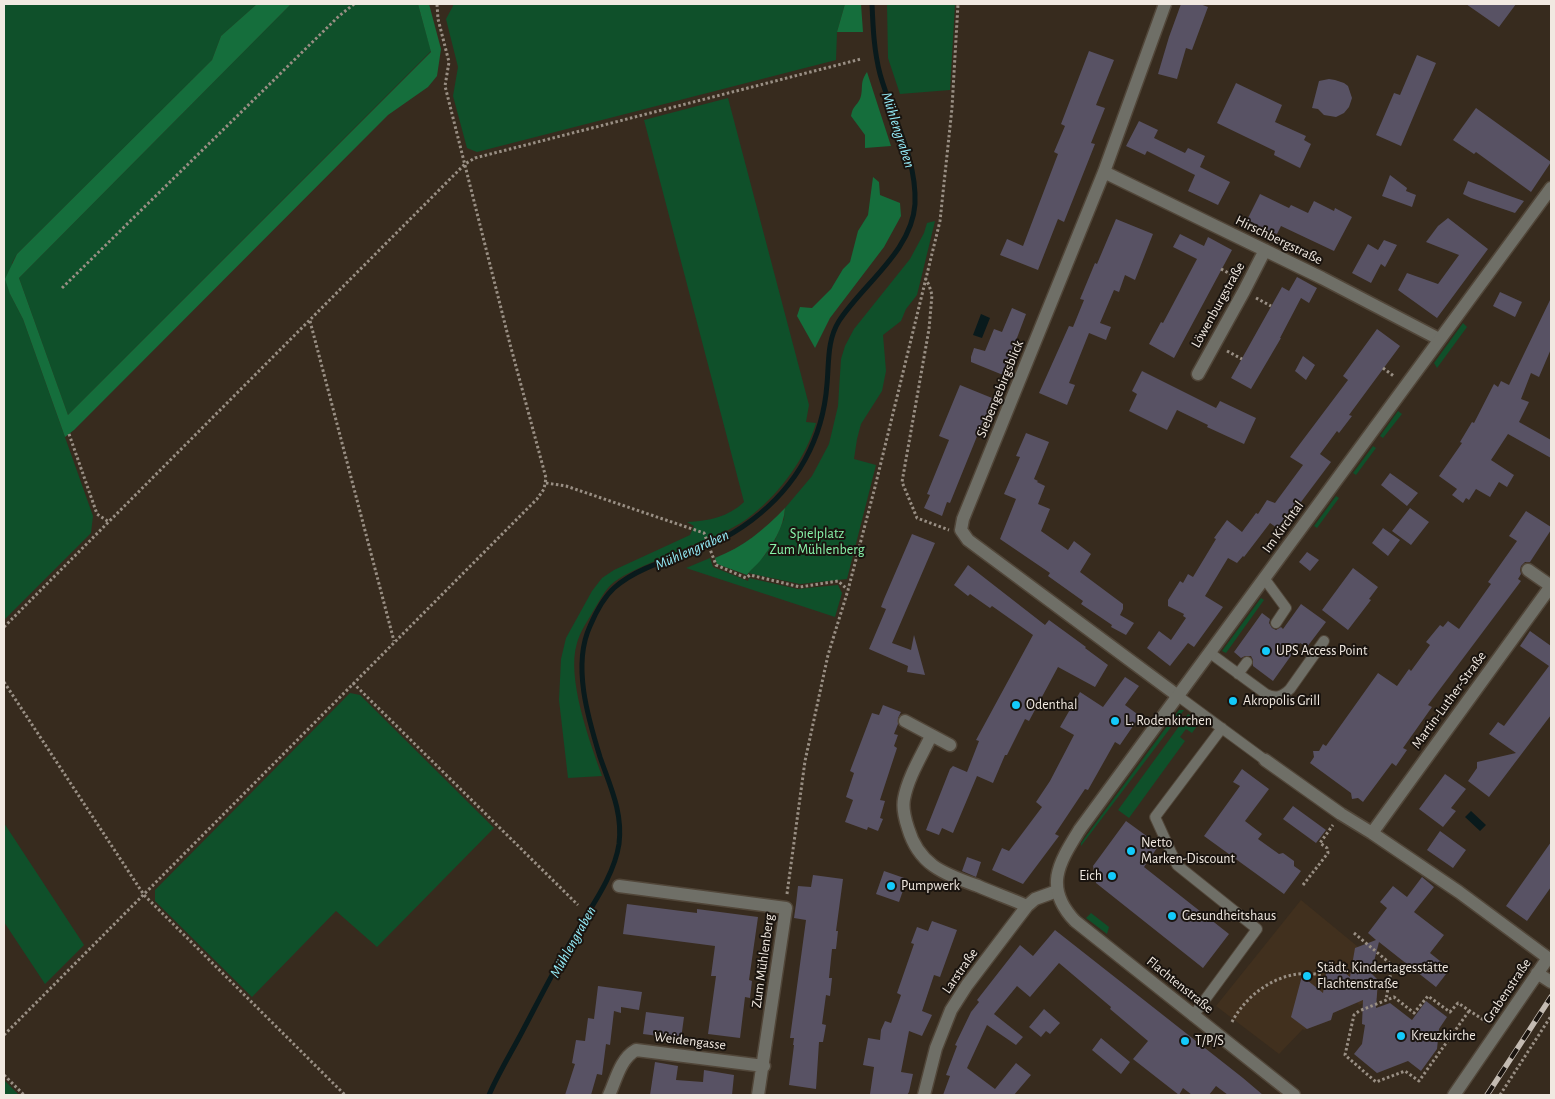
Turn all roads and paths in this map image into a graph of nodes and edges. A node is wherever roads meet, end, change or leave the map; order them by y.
1 (354, 4) edge
2 (437, 4) edge
3 (958, 4) edge
4 (1165, 4) edge
5 (861, 59) dead end
6 (465, 164) junction
7 (1104, 172) junction
8 (1551, 188) edge
9 (1265, 250) junction
10 (925, 277) junction
11 (62, 288) dead end
12 (310, 321) junction
13 (1439, 339) junction
14 (1198, 374) dead end
15 (69, 434) dead end
16 (546, 483) junction
17 (109, 522) junction
18 (951, 531) dead end
19 (1528, 570) dead end
20 (1264, 578) junction
21 (1551, 586) edge
22 (848, 590) junction
23 (1276, 623) dead end
24 (4, 627) edge
25 (1324, 641) dead end
26 (394, 642) junction
27 (1210, 653) junction
28 (1247, 662) dead end
29 (1238, 674) junction
30 (4, 682) edge
31 (353, 683) junction
32 (1178, 696) junction
33 (905, 721) dead end
34 (1222, 728) junction
35 (931, 736) junction
36 (950, 745) dead end
37 (1266, 760) joint
38 (1341, 814) junction
39 (1372, 832) junction
40 (1303, 885) dead end
41 (619, 886) dead end
42 (1057, 891) junction
43 (144, 895) junction
44 (578, 904) dead end
45 (1027, 906) junction
46 (786, 908) junction
47 (1354, 933) dead end
48 (1550, 955) edge
49 (1537, 972) junction
50 (1320, 975) dead end
51 (1551, 982) edge
52 (1386, 1000) junction
53 (1469, 1011) junction
54 (1193, 1016) junction
55 (1551, 1016) edge
56 (1232, 1022) dead end
57 (1499, 1030) junction
58 (4, 1035) edge
59 (764, 1066) junction
60 (4, 1075) edge
61 (24, 1095) edge
62 (345, 1095) edge
63 (609, 1095) edge
64 (758, 1095) edge
65 (924, 1095) edge
66 (1294, 1095) edge
67 (1454, 1095) edge
68 (1500, 1095) edge

1 - 11 path
2 - 6 path
3 - 10 path
4 - 7 street, Siebengebirgsblick
5 - 6 path
6 - 12 path
6 - 16 path
7 - 9 street, Hirschbergstraße
7 - 32 street, Siebengebirgsblick
8 - 13 street, Im Kirchtal
9 - 13 street, Hirschbergstraße
9 - 14 street, Löwenburgstraße
10 - 18 path
10 - 22 path
12 - 17 path
12 - 26 path
13 - 20 street, Im Kirchtal
15 - 17 path
16 - 22 path
16 - 26 path
17 - 24 path
19 - 21 street, Martin-Luther-Straße
20 - 23 lane
20 - 27 street, Im Kirchtal
21 - 39 street, Martin-Luther-Straße
22 - 46 path
25 - 29 lane
26 - 31 path
27 - 29 lane
27 - 32 street, Im Kirchtal
28 - 29 lane
30 - 43 path
31 - 43 path
31 - 44 path
32 - 34 lane
32 - 42 street, Im Kirchtal
33 - 35 street
34 - 37 lane
34 - 54 lane
35 - 36 street
35 - 45 street
37 - 38 street
38 - 39 street
38 - 40 path
39 - 48 street
41 - 46 street, Zum Mühlenberg
42 - 45 street, Larstraße
42 - 54 street, Flachtenstraße
43 - 58 path
43 - 62 path
45 - 65 street, Larstraße
46 - 59 street, Zum Mühlenberg
47 - 52 path
48 - 49 street, Grabenstraße
49 - 51 street
49 - 57 street, Grabenstraße
50 - 56 path
52 - 53 path
52 - 53 path
53 - 57 path
54 - 66 street, Flachtenstraße
55 - 68 path
57 - 67 street, Grabenstraße
59 - 63 street, Weidengasse
59 - 64 street, Zum Mühlenberg
60 - 61 path

